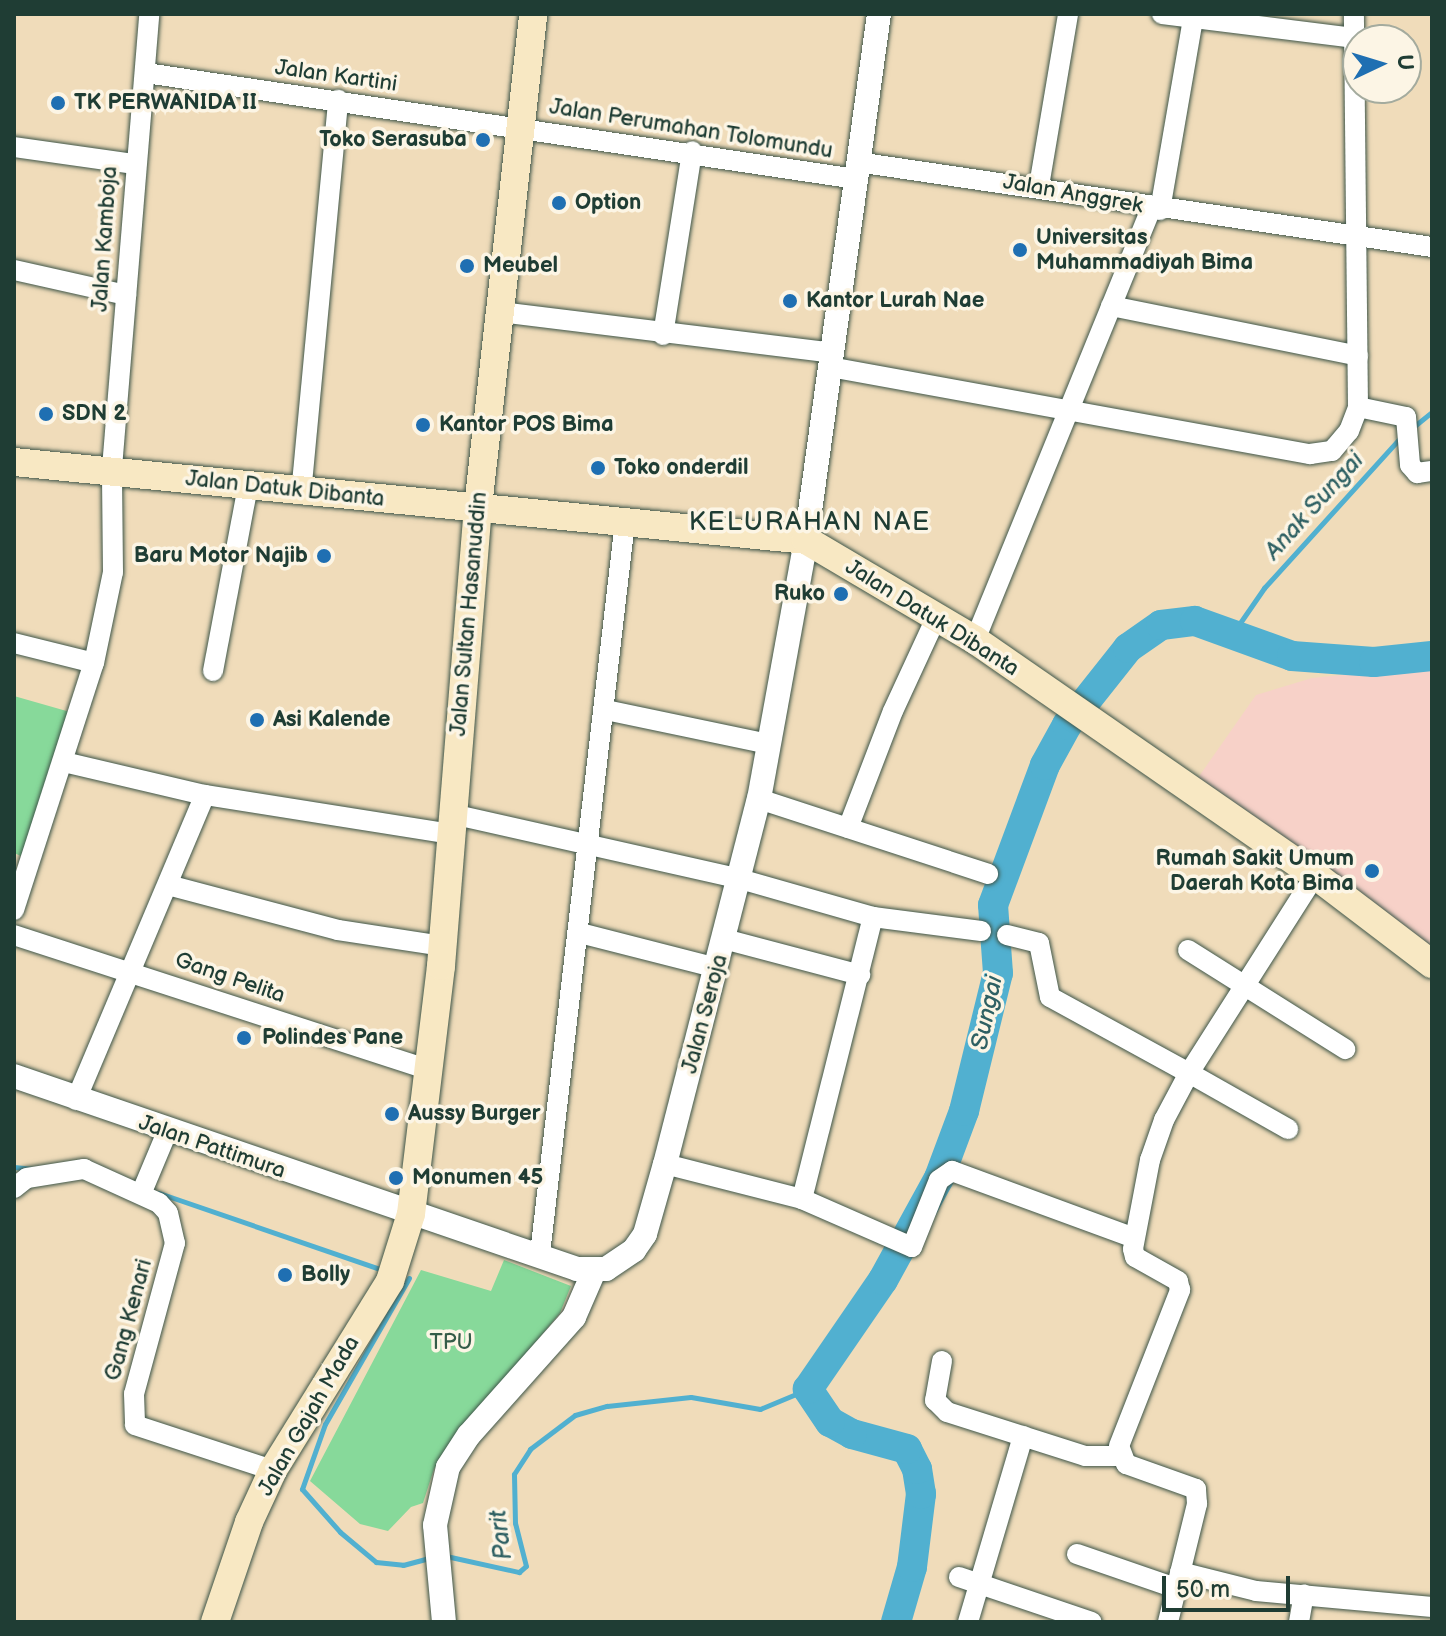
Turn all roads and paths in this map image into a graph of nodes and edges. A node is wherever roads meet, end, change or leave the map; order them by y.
1 (149, 14) edge
2 (533, 14) edge
3 (879, 14) edge
4 (1068, 14) edge
5 (1162, 14) edge
6 (1194, 17) edge
7 (1342, 36) edge
8 (146, 73) junction
9 (338, 100) junction
10 (1355, 104) edge
11 (519, 127) junction
12 (14, 147) edge
13 (692, 151) junction
14 (134, 164) junction
15 (856, 170) junction
16 (1039, 186) junction
17 (1155, 209) junction
18 (1356, 236) junction
19 (1432, 247) edge
20 (14, 270) edge
21 (126, 295) junction
22 (1111, 306) junction
23 (500, 312) junction
24 (663, 335) junction
25 (1358, 356) junction
26 (831, 360) junction
27 (1358, 407) junction
28 (1070, 408) junction
29 (14, 462) edge
30 (112, 468) junction
31 (1432, 471) edge
32 (248, 486) junction
33 (301, 494) junction
34 (478, 507) junction
35 (625, 522) junction
36 (806, 540) junction
37 (936, 618) junction
38 (975, 640) junction
39 (14, 643) edge
40 (94, 663) junction
41 (213, 671) dead end
42 (606, 710) junction
43 (769, 744) junction
44 (64, 762) junction
45 (205, 795) junction
46 (759, 799) junction
47 (451, 824) junction
48 (848, 828) junction
49 (590, 842) junction
50 (988, 874) dead end
51 (1315, 875) junction
52 (740, 879) junction
53 (168, 885) junction
54 (14, 910) edge
55 (873, 917) junction
56 (981, 931) dead end
57 (580, 933) junction
58 (14, 935) edge
59 (1007, 935) dead end
60 (724, 939) junction
61 (442, 946) junction
62 (1188, 950) dead end
63 (1432, 964) edge
64 (717, 968) junction
65 (132, 970) junction
66 (860, 975) junction
67 (1245, 985) junction
68 (1345, 1049) dead end
69 (429, 1070) junction
70 (1189, 1073) junction
71 (14, 1076) edge
72 (76, 1100) junction
73 (1288, 1129) dead end
74 (167, 1132) junction
75 (665, 1164) junction
76 (14, 1188) edge
77 (144, 1189) junction
78 (802, 1199) junction
79 (411, 1214) junction
80 (1134, 1238) junction
81 (540, 1254) junction
82 (594, 1271) junction
83 (942, 1361) dead end
84 (1023, 1436) junction
85 (1120, 1456) junction
86 (273, 1470) junction
87 (1077, 1554) dead end
88 (959, 1577) dead end
89 (1178, 1580) junction
90 (980, 1584) junction
91 (1304, 1594) junction
92 (1432, 1607) edge
93 (215, 1622) edge
94 (444, 1622) edge
95 (968, 1622) edge
96 (1092, 1622) edge
97 (1168, 1622) edge
98 (1299, 1622) edge

1 - 8 street, Jalan Kamboja
2 - 11 main road, Jalan Sultan Hasanuddin
3 - 15 street
4 - 16 street
5 - 6 street
6 - 7 street
6 - 17 street
8 - 9 street, Jalan Kartini
8 - 14 street, Jalan Kamboja
9 - 11 street, Jalan Kartini
9 - 33 street
10 - 18 street
11 - 13 street, Jalan Perumahan Tolomundu
11 - 23 main road, Jalan Sultan Hasanuddin
12 - 14 street
13 - 15 street, Jalan Perumahan Tolomundu
13 - 24 street
14 - 21 street, Jalan Kamboja
15 - 16 street, Jalan Anggrek
15 - 26 street
16 - 17 street, Jalan Anggrek
17 - 18 street, Jalan Anggrek
17 - 22 street
18 - 19 street, Jalan Anggrek
18 - 25 street
20 - 21 street
21 - 30 street, Jalan Kamboja
22 - 25 street
22 - 28 street
23 - 24 street
23 - 34 main road, Jalan Sultan Hasanuddin
24 - 26 street
25 - 27 street
26 - 28 street
26 - 36 street
27 - 28 street
27 - 31 street
28 - 38 street
29 - 30 main road, Jalan Datuk Dibanta
30 - 32 main road, Jalan Datuk Dibanta
30 - 40 street, Jalan Kamboja
32 - 33 main road, Jalan Datuk Dibanta
32 - 41 street
33 - 34 main road, Jalan Datuk Dibanta
34 - 35 main road, Jalan Datuk Dibanta
34 - 47 main road, Jalan Sultan Hasanuddin
35 - 36 main road, Jalan Datuk Dibanta
35 - 42 street
36 - 37 main road, Jalan Datuk Dibanta
36 - 43 street, Jalan Seroja
37 - 38 main road, Jalan Datuk Dibanta
37 - 48 street
38 - 51 main road, Jalan Datuk Dibanta
39 - 40 street
40 - 44 street, Jalan Kamboja
42 - 43 street
42 - 49 street
43 - 46 street, Jalan Seroja
44 - 45 street
44 - 54 street, Jalan Kamboja
45 - 47 street
45 - 53 street
46 - 48 street
46 - 52 street, Jalan Seroja
47 - 49 street
47 - 61 main road, Jalan Sultan Hasanuddin
48 - 50 street
49 - 52 street
49 - 57 street
51 - 63 main road, Jalan Datuk Dibanta
51 - 67 street
52 - 55 street
52 - 60 street, Jalan Seroja
53 - 61 street
53 - 65 street
55 - 56 street
55 - 66 street
57 - 64 street
57 - 81 street
58 - 65 street, Gang Pelita
59 - 70 street
60 - 64 street, Jalan Seroja
60 - 66 street
61 - 69 main road, Jalan Sultan Hasanuddin
62 - 67 street
64 - 75 street, Jalan Seroja
65 - 69 street, Gang Pelita
65 - 72 street
66 - 78 street
67 - 68 street
67 - 70 street
69 - 79 main road, Jalan Sultan Hasanuddin
70 - 73 street
70 - 80 street
71 - 72 street, Jalan Pattimura
72 - 74 street, Jalan Pattimura
74 - 77 street
74 - 79 street, Jalan Pattimura
75 - 78 street
75 - 82 street, Jalan Seroja
76 - 77 street
77 - 86 street, Gang Kenari
78 - 80 street
79 - 81 street
79 - 86 main road, Jalan Gajah Mada
80 - 85 street
81 - 82 street
82 - 94 street
83 - 84 street
84 - 85 street
84 - 90 street
85 - 89 street
86 - 93 main road, Jalan Gajah Mada
87 - 89 street
88 - 90 street
89 - 91 street
89 - 97 street
90 - 95 street
90 - 96 street
91 - 92 street
91 - 98 street

